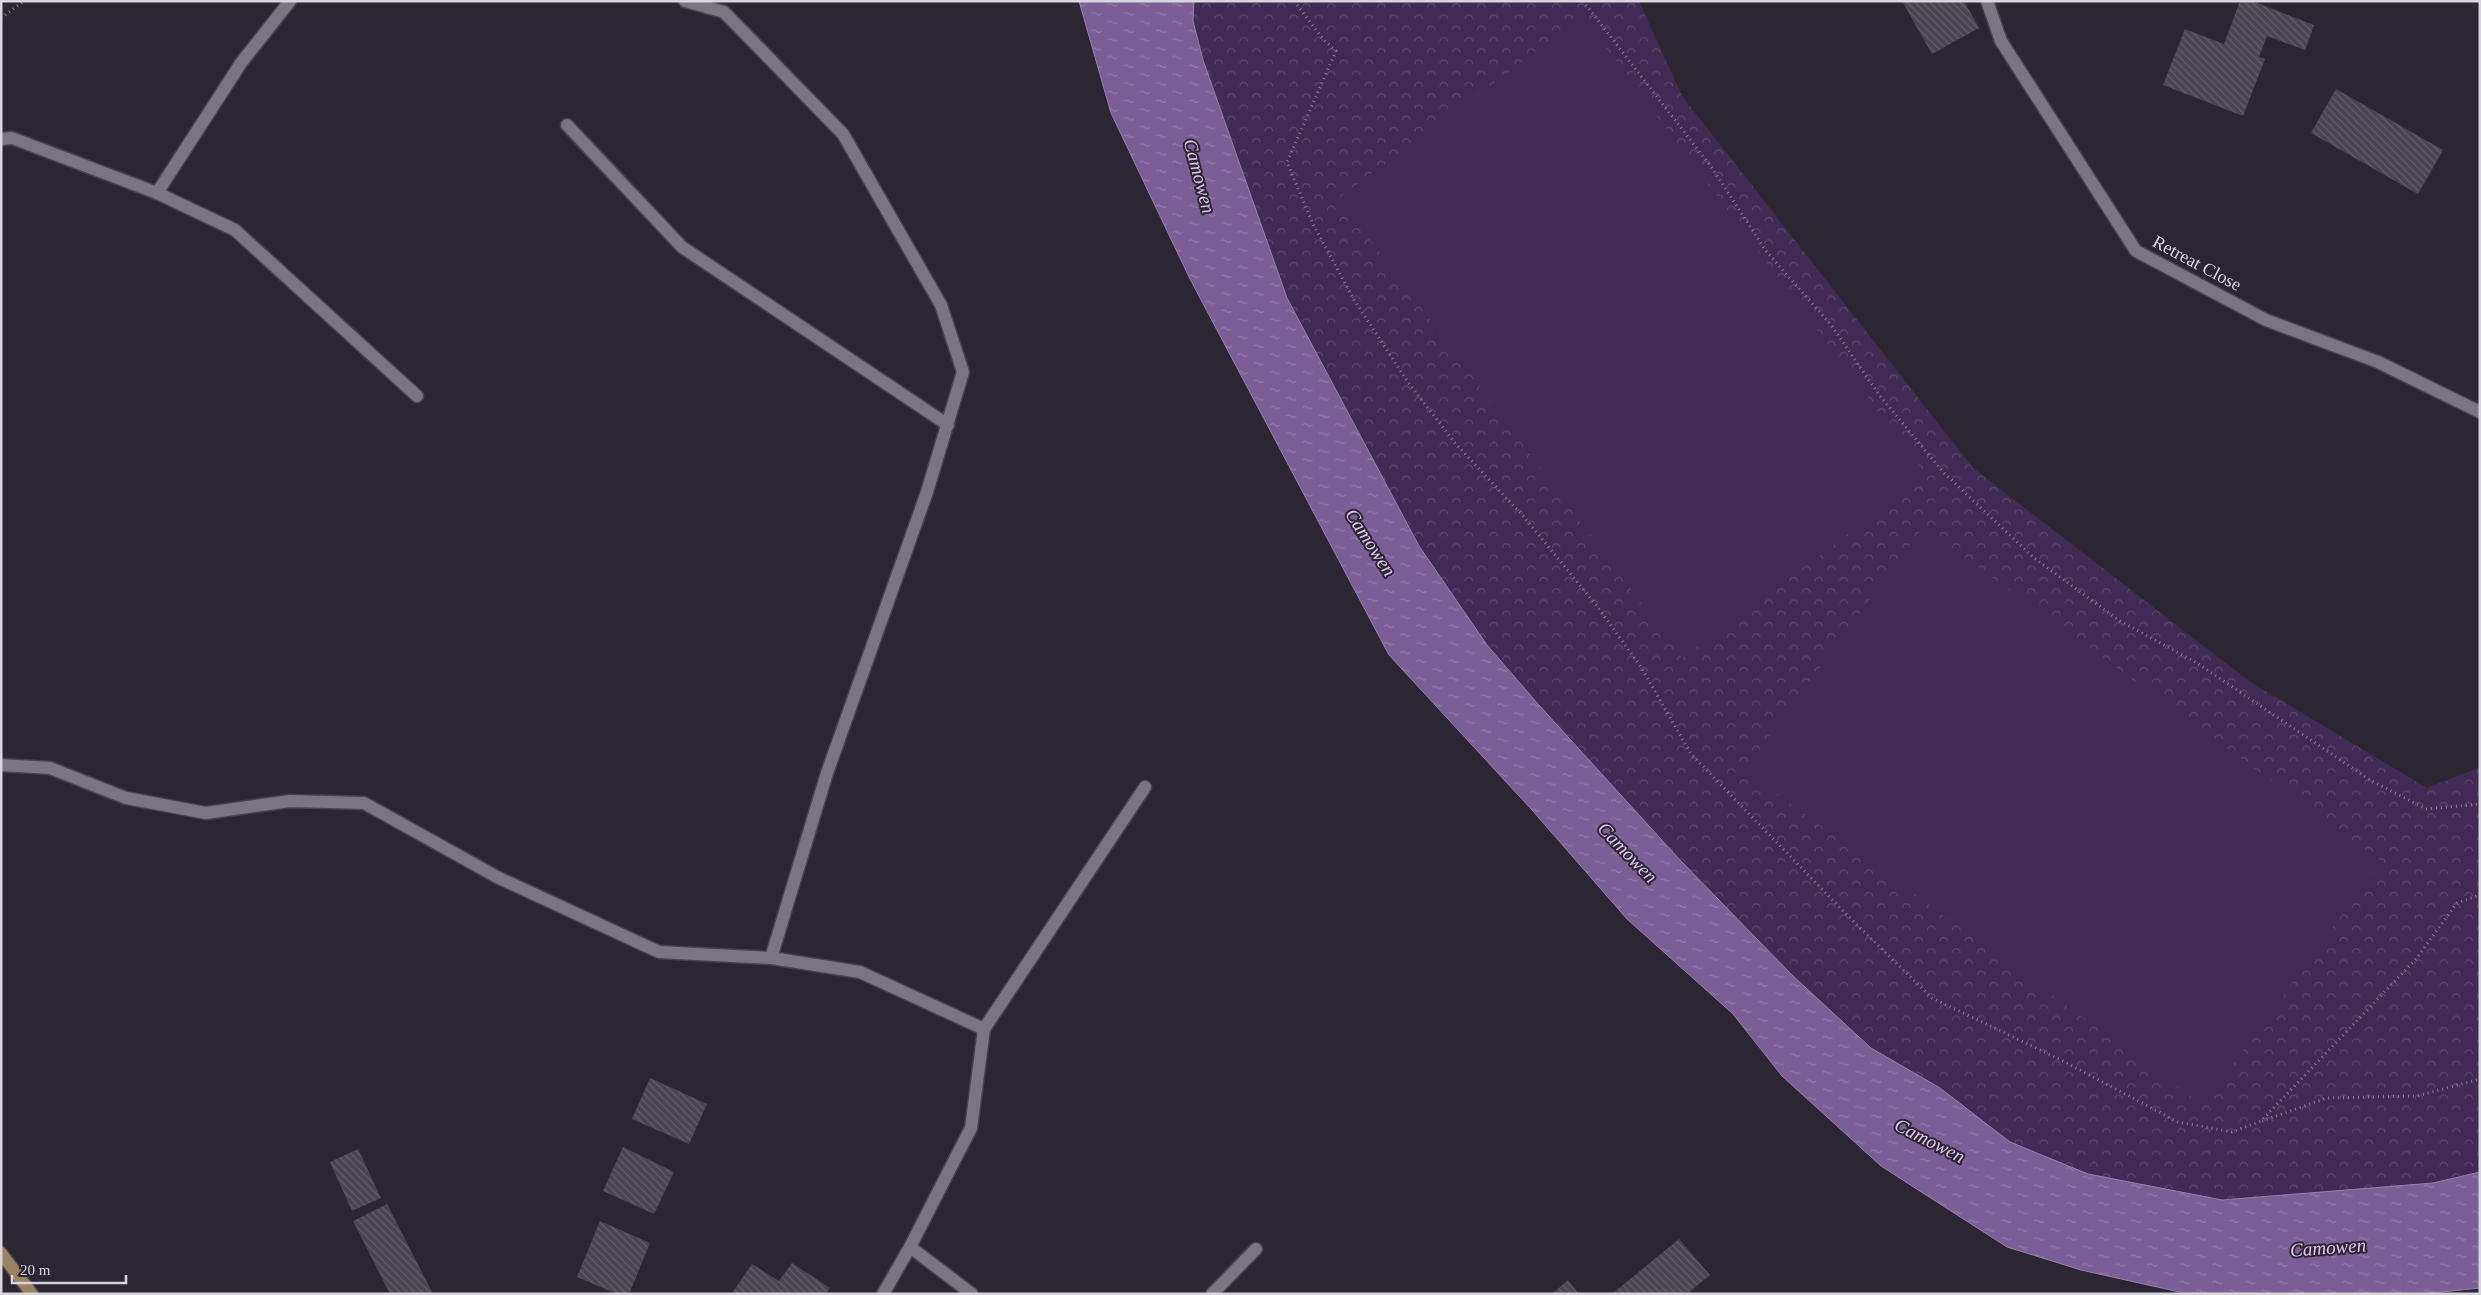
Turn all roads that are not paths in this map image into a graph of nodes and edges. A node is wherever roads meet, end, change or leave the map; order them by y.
1 (290, 1) edge
2 (685, 1) edge
3 (1987, 1) edge
4 (567, 125) dead end
5 (1, 139) edge
6 (156, 193) junction
7 (417, 396) dead end
8 (2480, 412) edge
9 (948, 425) junction
10 (1, 765) edge
11 (1145, 787) dead end
12 (771, 958) junction
13 (984, 1029) junction
14 (910, 1247) junction
15 (1256, 1249) dead end
16 (1, 1253) edge
17 (32, 1294) edge
18 (883, 1294) edge
19 (972, 1294) edge
20 (1212, 1294) edge

1 - 6 street
2 - 9 street
3 - 8 street, Retreat Close
4 - 9 street
5 - 6 street
6 - 7 street
9 - 12 street
10 - 12 street
11 - 13 street
12 - 13 street
13 - 14 street
14 - 18 street
14 - 19 street
15 - 20 street
16 - 17 main road

